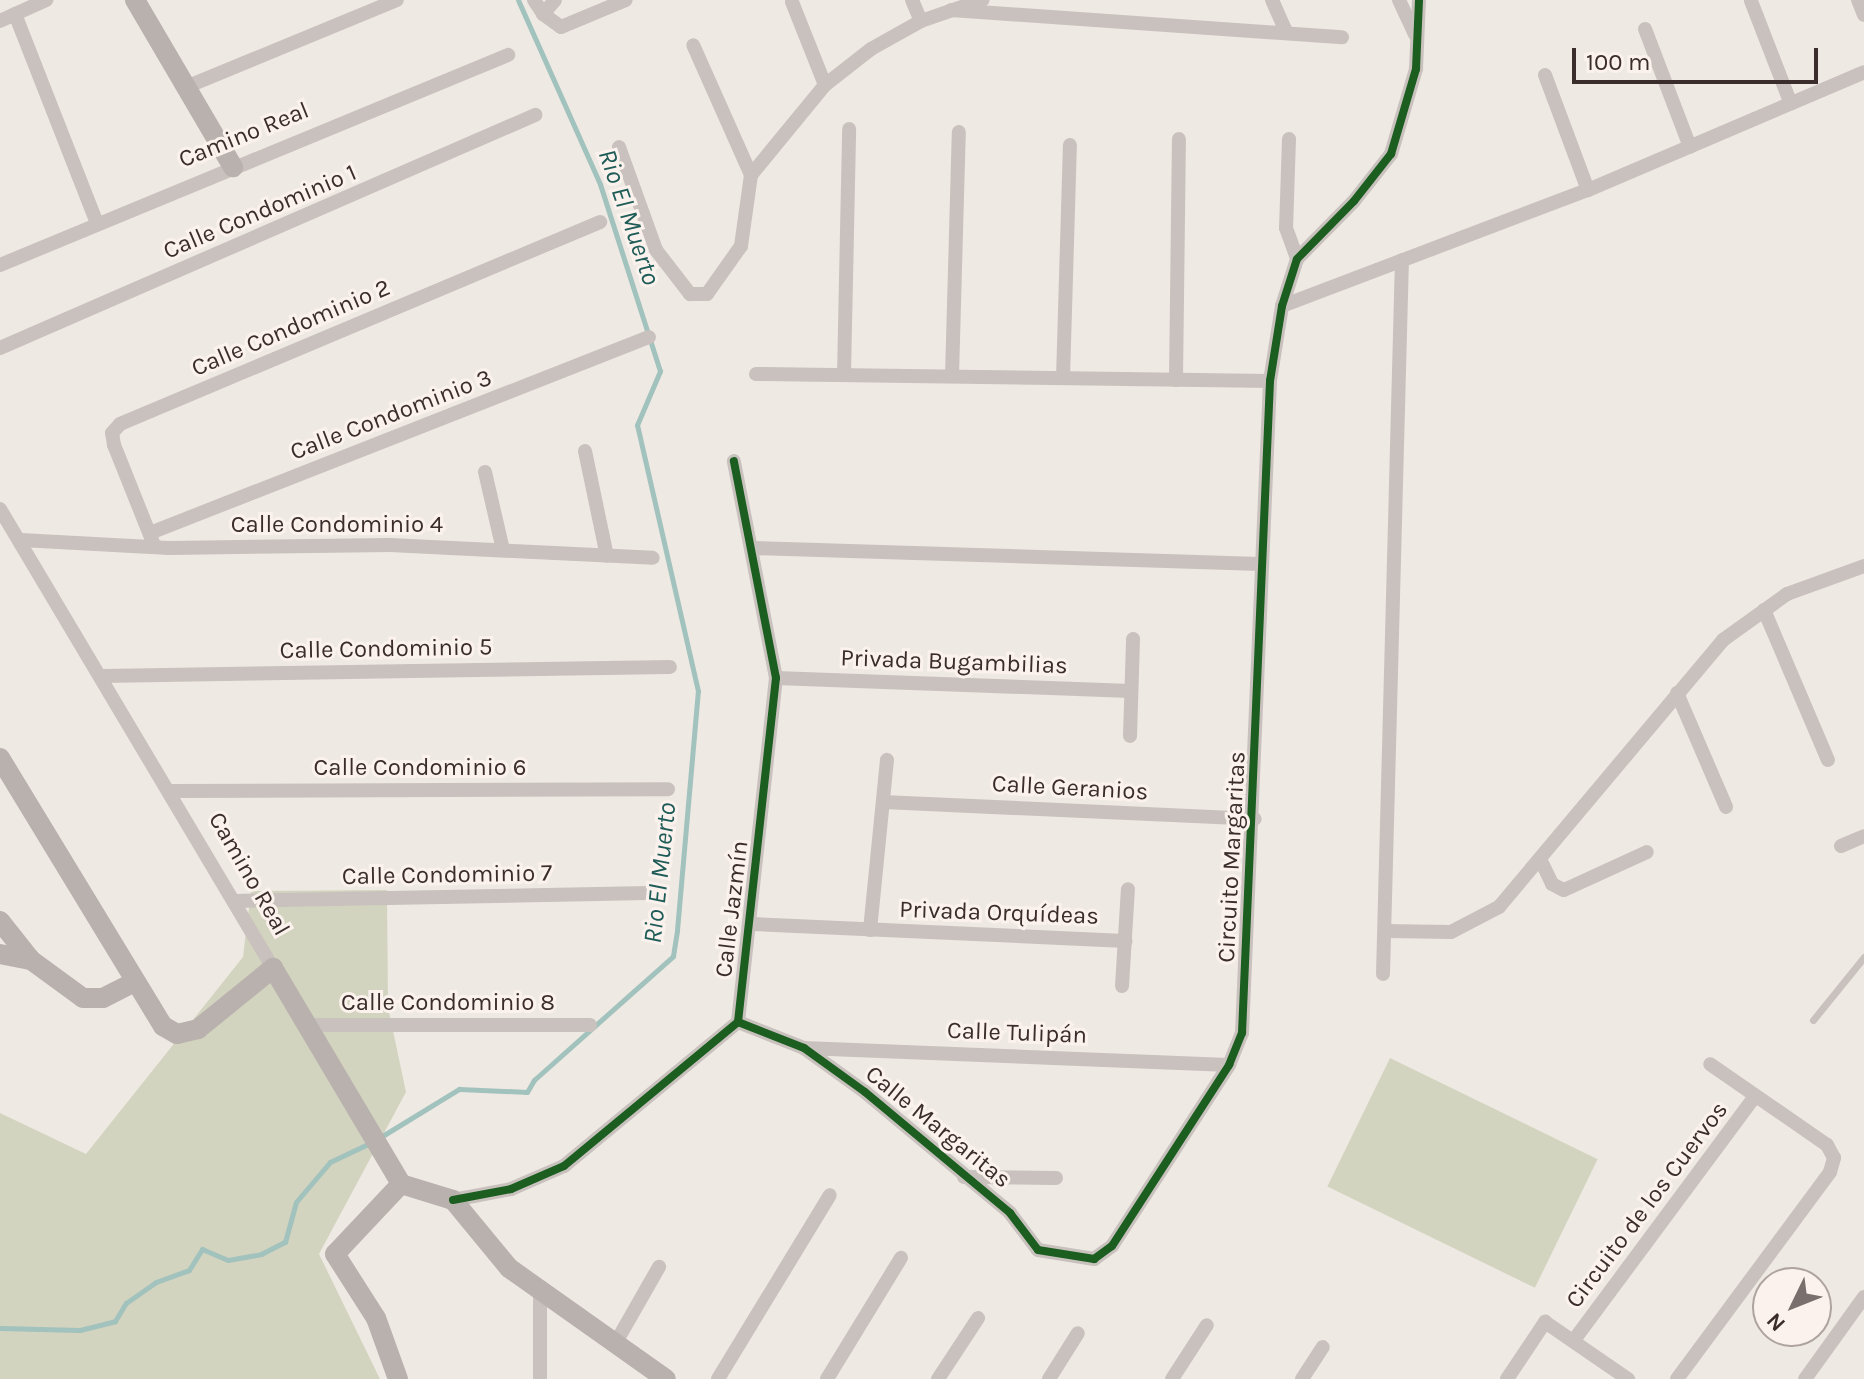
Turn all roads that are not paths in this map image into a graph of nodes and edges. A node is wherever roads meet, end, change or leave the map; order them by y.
1 (46, 0) edge
2 (397, 0) edge
3 (534, 0) edge
4 (555, 0) edge
5 (626, 0) edge
6 (912, 0) edge
7 (982, 0) edge
8 (1272, 0) edge
9 (1399, 0) edge
10 (1419, 0) edge
11 (1858, 0) edge
12 (137, 1) edge
13 (1751, 1) edge
14 (792, 2) edge
15 (951, 10) junction
16 (15, 14) junction
17 (543, 14) junction
18 (1864, 15) edge
19 (0, 21) edge
20 (921, 21) junction
21 (1645, 29) dead end
22 (1286, 32) junction
23 (1342, 37) dead end
24 (1417, 39) junction
25 (693, 45) dead end
26 (508, 55) dead end
27 (1864, 72) edge
28 (1545, 75) dead end
29 (825, 85) junction
30 (186, 87) junction
31 (1791, 104) junction
32 (535, 115) dead end
33 (849, 129) dead end
34 (959, 132) dead end
35 (1179, 139) dead end
36 (1289, 139) dead end
37 (1070, 145) dead end
38 (619, 147) dead end
39 (1690, 147) junction
40 (233, 167) junction
41 (751, 175) junction
42 (1588, 190) junction
43 (600, 222) dead end
44 (97, 223) junction
45 (1297, 259) junction
46 (1402, 260) junction
47 (0, 265) edge
48 (1282, 306) junction
49 (649, 337) dead end
50 (0, 348) edge
51 (756, 374) dead end
52 (844, 375) junction
53 (952, 376) junction
54 (1063, 378) junction
55 (1176, 380) junction
56 (1270, 381) junction
57 (585, 451) dead end
58 (734, 461) dead end
59 (485, 472) dead end
60 (0, 509) edge
61 (152, 539) junction
62 (21, 540) junction
63 (752, 548) junction
64 (503, 550) junction
65 (607, 556) junction
66 (653, 558) dead end
67 (1261, 564) junction
68 (1864, 566) edge
69 (1764, 610) junction
70 (1133, 639) dead end
71 (670, 667) dead end
72 (102, 676) junction
73 (776, 678) junction
74 (1131, 691) junction
75 (1677, 693) junction
76 (1130, 736) dead end
77 (0, 758) edge
78 (887, 760) dead end
79 (1828, 760) dead end
80 (668, 789) dead end
81 (171, 791) junction
82 (883, 802) junction
83 (1726, 807) dead end
84 (1255, 819) junction
85 (1864, 836) edge
86 (1841, 846) dead end
87 (1647, 852) dead end
88 (1541, 861) junction
89 (1128, 889) dead end
90 (661, 893) dead end
91 (234, 901) junction
92 (0, 921) edge
93 (752, 924) junction
94 (870, 930) junction
95 (1385, 931) junction
96 (1126, 941) junction
97 (0, 954) edge
98 (1864, 957) edge
99 (31, 960) junction
100 (273, 968) junction
101 (1383, 974) dead end
102 (133, 983) junction
103 (1122, 986) dead end
104 (1813, 1020) dead end
105 (738, 1022) junction
106 (305, 1025) junction
107 (590, 1025) dead end
108 (804, 1048) junction
109 (1710, 1064) dead end
110 (1229, 1065) junction
111 (1755, 1096) junction
112 (963, 1177) junction
113 (1056, 1178) dead end
114 (398, 1179) junction
115 (830, 1195) dead end
116 (453, 1200) junction
117 (1104, 1255) joint
118 (901, 1258) dead end
119 (659, 1267) dead end
120 (540, 1291) junction
121 (1864, 1297) edge
122 (978, 1318) dead end
123 (1207, 1325) dead end
124 (1078, 1333) dead end
125 (1574, 1340) junction
126 (615, 1344) junction
127 (1323, 1347) dead end
128 (398, 1379) edge
129 (540, 1379) edge
130 (666, 1379) edge
131 (718, 1379) edge
132 (827, 1379) edge
133 (938, 1379) edge
134 (1049, 1379) edge
135 (1172, 1379) edge
136 (1302, 1379) edge
137 (1507, 1379) edge
138 (1628, 1379) edge
139 (1677, 1379) edge
140 (1805, 1379) edge

1 - 16 street
2 - 30 street
3 - 17 street
4 - 17 street
5 - 17 street
6 - 20 street
7 - 15 street
8 - 22 street
9 - 24 street
10 - 24 street
11 - 18 street
12 - 30 main road
13 - 31 street
14 - 29 street
15 - 20 street
15 - 22 street
16 - 19 street
16 - 44 street
20 - 29 street
21 - 39 street
22 - 23 street
24 - 45 street
25 - 41 street
26 - 40 street, Camino Real
27 - 31 street
28 - 42 street
29 - 41 street
30 - 40 main road
31 - 39 street
32 - 50 street, Calle Condominio 1
33 - 52 street
34 - 53 street
35 - 55 street
36 - 45 street
37 - 54 street
38 - 41 street
39 - 42 street
40 - 44 street, Camino Real
42 - 46 street
43 - 61 street, Calle Condominio 2
44 - 47 street, Camino Real
45 - 48 street, Circuito Margaritas
46 - 48 street
46 - 95 street
48 - 56 street, Circuito Margaritas
49 - 61 street, Calle Condominio 3
51 - 52 street
52 - 53 street
53 - 54 street
54 - 55 street
55 - 56 street
56 - 67 street, Circuito Margaritas
57 - 65 street
58 - 63 street, Calle Jazmín
59 - 64 street
60 - 62 street, Camino Real
61 - 62 street, Calle Condominio 4
61 - 64 street, Calle Condominio 4
62 - 72 street, Camino Real
63 - 67 street
63 - 73 street, Calle Jazmín
64 - 65 street, Calle Condominio 4
65 - 66 street, Calle Condominio 4
67 - 84 street, Circuito Margaritas
68 - 69 street
69 - 75 street
69 - 79 street
70 - 74 street
71 - 72 street, Calle Condominio 5
72 - 81 street, Camino Real
73 - 74 street, Privada Bugambilias
73 - 93 street, Calle Jazmín
74 - 76 street
75 - 83 street
75 - 88 street
77 - 102 main road
78 - 82 street
80 - 81 street, Calle Condominio 6
81 - 91 street, Camino Real
82 - 84 street, Calle Geranios
82 - 94 street
84 - 110 street, Circuito Margaritas
85 - 86 street
87 - 88 street
88 - 95 street
89 - 96 street, Privada Orquídeas
90 - 91 street, Calle Condominio 7
91 - 100 street, Camino Real
92 - 99 main road
93 - 94 street, Privada Orquídeas
93 - 105 street, Calle Jazmín
94 - 96 street, Privada Orquídeas
95 - 101 street
96 - 103 street, Privada Orquídeas
97 - 99 main road
98 - 104 lane
99 - 102 main road
100 - 102 main road
100 - 106 main road, Camino Real
105 - 108 street, Calle Margaritas
105 - 116 street
106 - 107 street, Calle Condominio 8
106 - 114 main road, Camino Real
108 - 110 street, Calle Tulipán
108 - 112 street, Calle Margaritas
109 - 111 street
110 - 117 street, Circuito Margaritas
111 - 125 street, Circuito de los Cuervos
111 - 139 street
112 - 113 street
112 - 117 street, Calle Margaritas
114 - 116 main road
114 - 128 main road
115 - 131 street
116 - 120 main road
118 - 132 street
119 - 126 street
120 - 126 main road
120 - 129 street
121 - 140 street
122 - 133 street
123 - 135 street
124 - 134 street
125 - 137 street
125 - 138 street
126 - 130 main road
127 - 136 street

